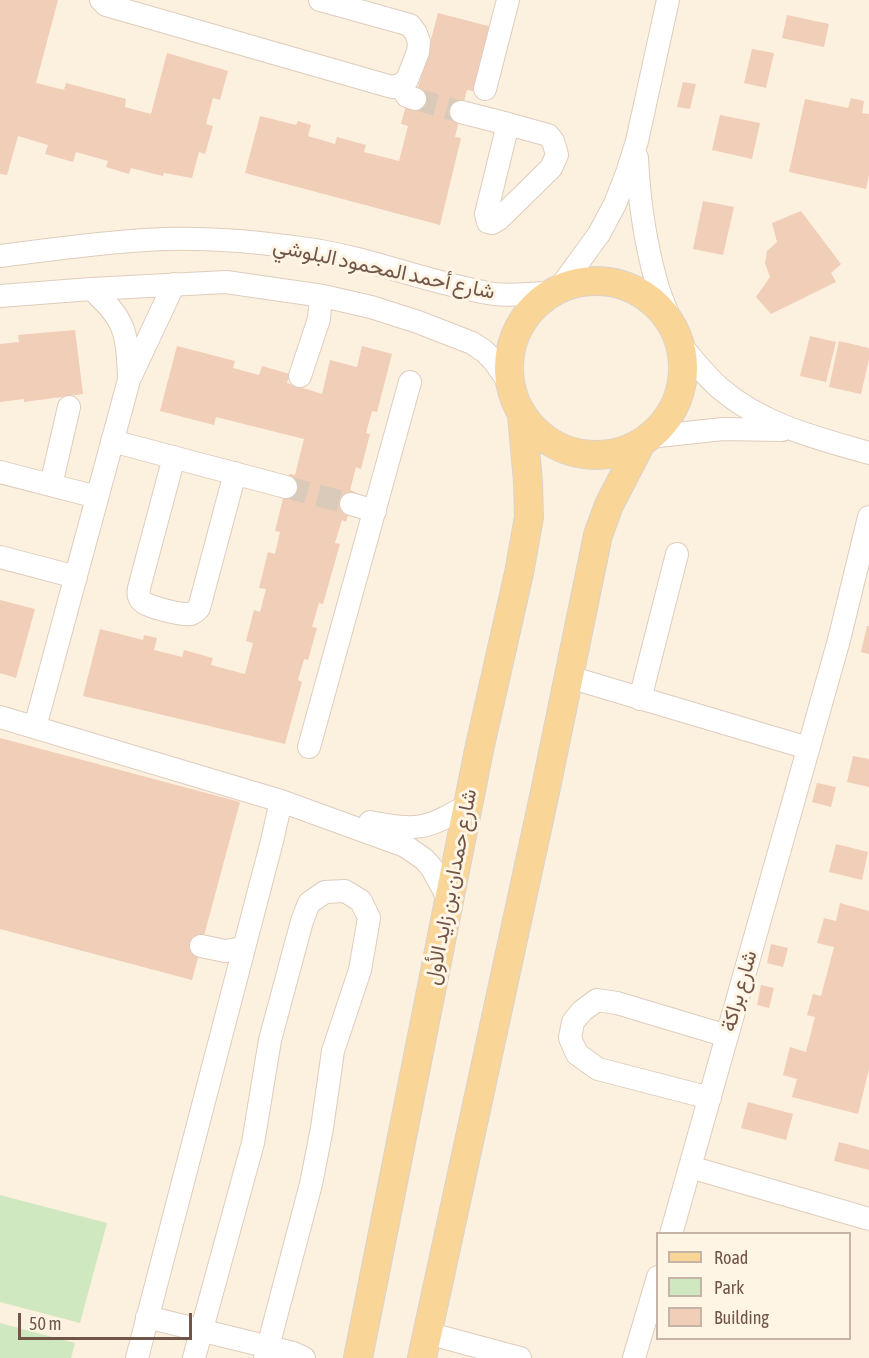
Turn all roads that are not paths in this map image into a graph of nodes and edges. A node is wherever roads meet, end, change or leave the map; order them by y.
1 (101, 0) edge
2 (320, 0) edge
3 (508, 0) edge
4 (668, 0) edge
5 (485, 89) dead end
6 (461, 112) tunnel mouth
7 (508, 124) dead end
8 (637, 141) junction
9 (0, 256) edge
10 (174, 284) junction
11 (91, 289) junction
12 (556, 290) junction
13 (0, 296) edge
14 (321, 296) junction
15 (677, 336) junction
16 (300, 376) dead end
17 (129, 380) junction
18 (410, 382) dead end
19 (510, 384) junction
20 (69, 407) dead end
21 (522, 414) junction
22 (795, 431) junction
23 (645, 440) junction
24 (112, 441) junction
25 (869, 453) edge
26 (174, 457) junction
27 (0, 472) edge
28 (235, 473) junction
29 (51, 485) junction
30 (286, 487) tunnel mouth
31 (97, 497) junction
32 (351, 504) tunnel mouth
33 (375, 511) junction
34 (869, 518) edge
35 (677, 554) dead end
36 (0, 557) edge
37 (76, 577) junction
38 (569, 677) junction
39 (640, 699) junction
40 (0, 717) edge
41 (35, 728) junction
42 (309, 747) dead end
43 (808, 748) junction
44 (281, 801) junction
45 (468, 805) junction
46 (332, 818) junction
47 (448, 900) junction
48 (243, 948) junction
49 (236, 974) junction
50 (727, 1036) junction
51 (710, 1098) junction
52 (690, 1167) junction
53 (869, 1219) edge
54 (671, 1232) edge
55 (656, 1281) edge
56 (147, 1317) junction
57 (201, 1331) junction
58 (424, 1345) edge
59 (266, 1352) edge
60 (137, 1358) edge
61 (194, 1358) edge
62 (304, 1358) edge
63 (358, 1358) edge
64 (520, 1358) edge
65 (634, 1358) edge

1 - 2 street
3 - 5 street
4 - 8 street
6 - 7 street
8 - 12 street
8 - 15 street
9 - 12 street, شارع أحمد المحمود البلوشي
10 - 11 street, شارع أحمد المحمود البلوشي
10 - 14 street, شارع أحمد المحمود البلوشي
10 - 17 street
11 - 13 street, شارع أحمد المحمود البلوشي
11 - 17 street
12 - 15 main road
12 - 19 main road
14 - 16 street
14 - 19 street, شارع أحمد المحمود البلوشي
15 - 22 street
15 - 23 main road
17 - 24 street
18 - 33 street
19 - 21 main road
20 - 29 street
21 - 23 main road
21 - 45 main road, شارع حمدان بن زايد الأول
22 - 23 street
22 - 25 street
23 - 38 main road
24 - 26 street
24 - 31 street
26 - 28 street
26 - 28 street
27 - 29 street
28 - 30 street
29 - 31 street
31 - 37 street
32 - 33 street
33 - 42 street
34 - 43 street, شارع براكة
35 - 39 street
36 - 37 street
37 - 41 street
38 - 39 street
38 - 58 main road
39 - 43 street
40 - 41 street
41 - 44 street
43 - 50 street, شارع براكة
44 - 46 street
44 - 48 street
45 - 46 street
45 - 47 main road, شارع حمدان بن زايد الأول
46 - 47 street
47 - 63 main road, شارع حمدان بن زايد الأول
48 - 49 street
48 - 49 street
49 - 56 street
50 - 51 street, شارع براكة
50 - 51 street
51 - 52 street, شارع براكة
52 - 53 street
52 - 54 street, شارع براكة
55 - 65 street
56 - 57 street
56 - 60 street
57 - 59 street
57 - 59 street
57 - 61 street
58 - 64 street
59 - 62 street

